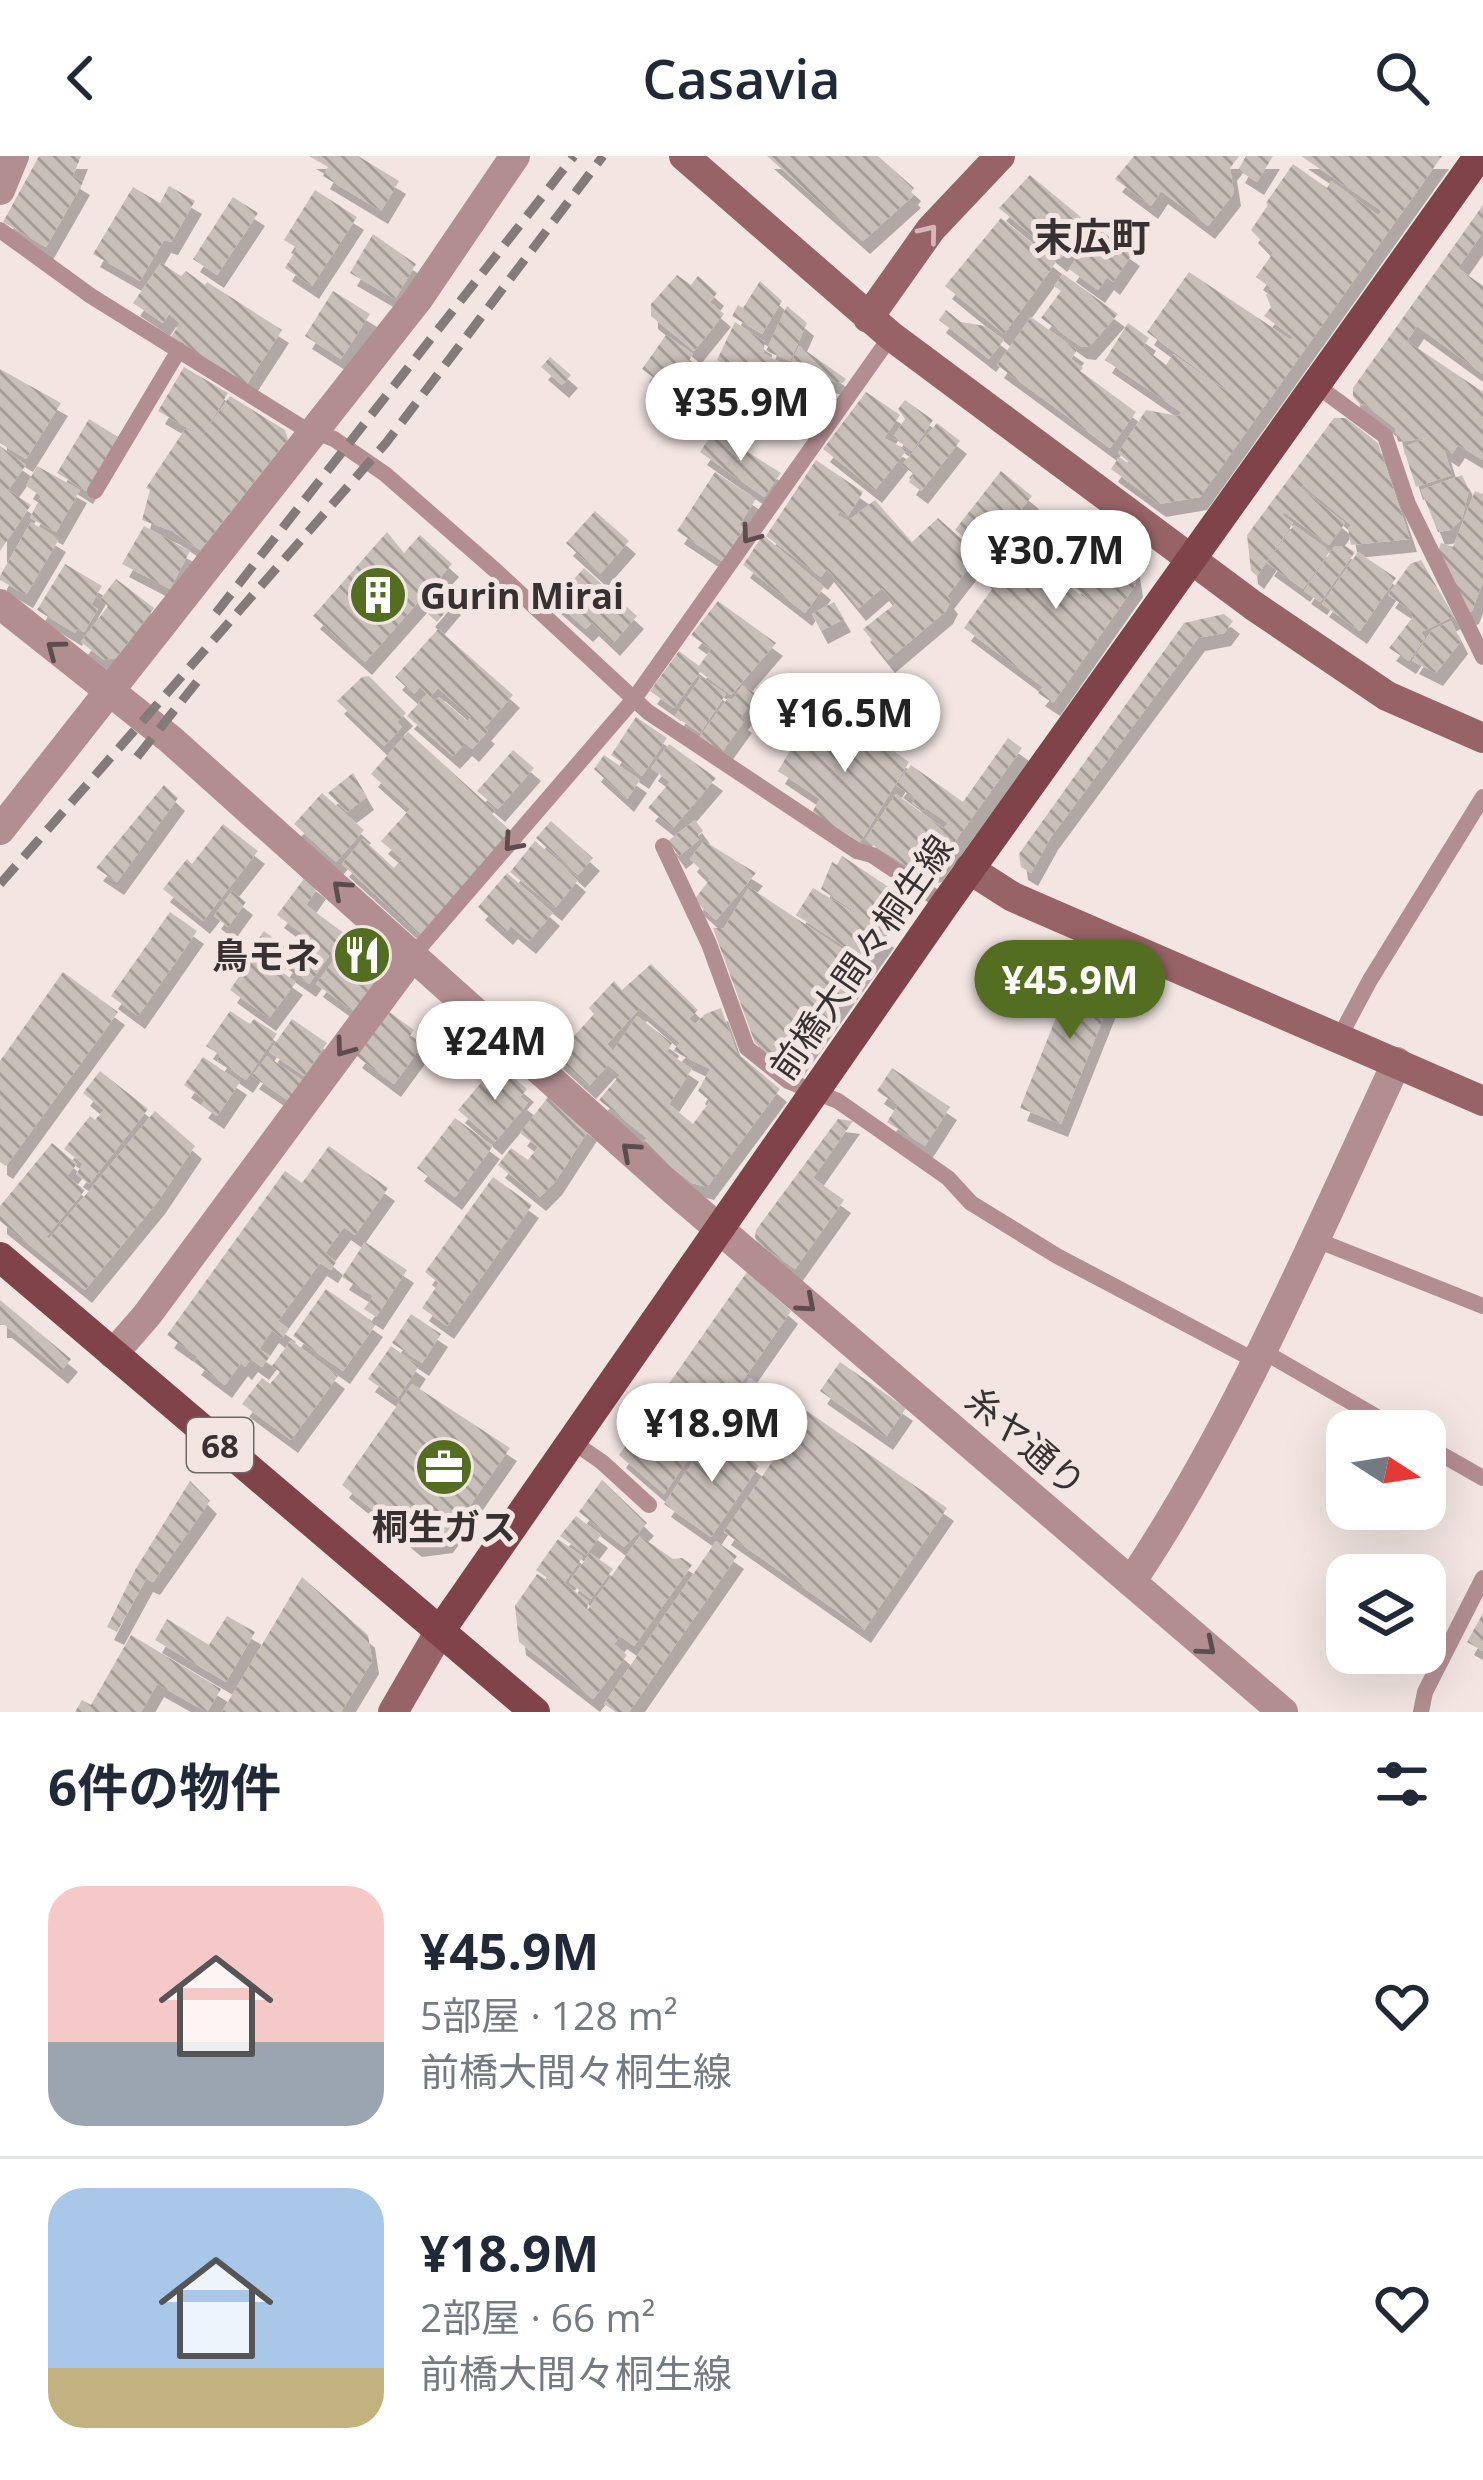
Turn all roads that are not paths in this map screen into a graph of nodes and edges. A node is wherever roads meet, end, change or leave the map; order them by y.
1 (14, 156) edge
2 (515, 156) edge
3 (684, 156) edge
4 (1000, 156) edge
5 (1479, 156) edge
6 (0, 190) edge
7 (0, 230) edge
8 (879, 327) junction
9 (179, 350) junction
10 (1316, 385) junction
11 (315, 432) junction
12 (95, 491) dead end
13 (1192, 560) junction
14 (0, 604) edge
15 (1483, 657) edge
16 (111, 692) junction
17 (634, 699) junction
18 (1483, 738) edge
19 (1483, 797) edge
20 (0, 830) edge
21 (663, 846) dead end
22 (969, 869) junction
23 (945, 904) junction
24 (414, 954) junction
25 (1340, 1036) junction
26 (1397, 1062) junction
27 (815, 1092) junction
28 (1483, 1101) edge
29 (719, 1227) junction
30 (1314, 1239) junction
31 (0, 1257) edge
32 (1483, 1306) edge
33 (112, 1354) junction
34 (1257, 1354) junction
35 (1362, 1410) edge
36 (570, 1440) junction
37 (1446, 1456) edge
38 (1483, 1478) edge
39 (649, 1505) dead end
40 (1483, 1578) edge
41 (1130, 1582) junction
42 (440, 1631) junction
43 (393, 1712) edge
44 (535, 1712) edge
45 (1283, 1712) edge
46 (1421, 1712) edge

1 - 6 street
2 - 11 street
3 - 8 street
8 -> 4 street
5 - 10 main road, 前橋大間々桐生線
7 - 9 lane
8 - 13 street
8 -> 17 lane
9 - 11 lane
9 - 12 lane
10 - 13 main road, 前橋大間々桐生線
10 - 15 lane
11 - 16 street
11 - 17 lane
13 - 18 street
13 - 22 main road, 前橋大間々桐生線
16 -> 14 street, 糸ヤ通り
16 - 20 street
24 -> 16 street, 糸ヤ通り
17 - 23 lane
17 -> 24 lane
19 - 25 lane
21 - 27 lane
22 - 23 main road, 前橋大間々桐生線
22 - 25 street
23 - 27 main road, 前橋大間々桐生線
29 -> 24 street, 糸ヤ通り
24 -> 33 street
25 - 26 street
26 - 28 street
26 - 30 street
27 - 29 main road, 前橋大間々桐生線
27 - 34 lane
29 - 36 main road, 前橋大間々桐生線
29 -> 41 street, 糸ヤ通り
30 - 32 lane
30 - 34 street
31 - 33 main road, 68
33 - 42 main road, 68
34 - 35 lane
34 - 41 street
36 - 39 lane
36 - 42 main road, 前橋大間々桐生線
37 - 38 lane
40 - 46 lane
41 -> 45 street, 糸ヤ通り
42 - 43 street
42 - 44 main road

